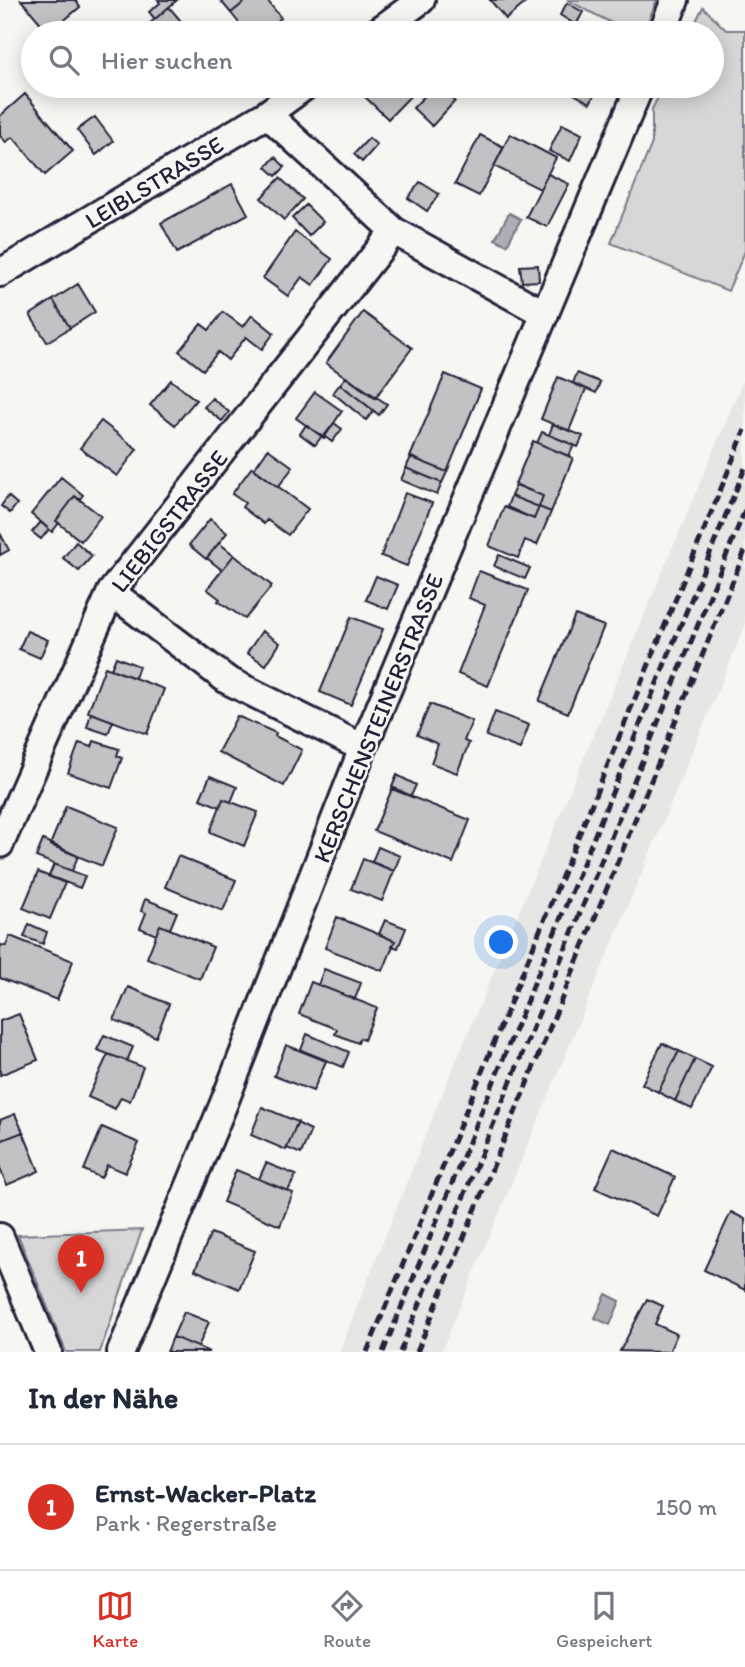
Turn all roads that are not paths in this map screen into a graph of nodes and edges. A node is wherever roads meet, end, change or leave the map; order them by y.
1 (421, 0) edge
2 (675, 0) edge
3 (392, 21) edge
4 (667, 21) edge
5 (289, 98) edge
6 (635, 98) edge
7 (267, 114) junction
8 (394, 231) junction
9 (0, 273) edge
10 (545, 314) junction
11 (111, 593) junction
12 (363, 748) junction
13 (0, 844) edge
14 (0, 1237) edge
15 (48, 1352) edge
16 (121, 1352) edge

1 - 3 street
2 - 4 street
5 - 7 street, LEIBLSTRASSE
6 - 10 street, KERSCHENSTEINERSTRASSE
7 - 8 street
7 - 9 street, LEIBLSTRASSE
8 - 10 street
8 - 11 street, LIEBIGSTRASSE
10 - 12 street, KERSCHENSTEINERSTRASSE
11 - 12 street
11 - 13 street, LIEBIGSTRASSE
12 - 16 street, KERSCHENSTEINERSTRASSE
14 - 15 street

